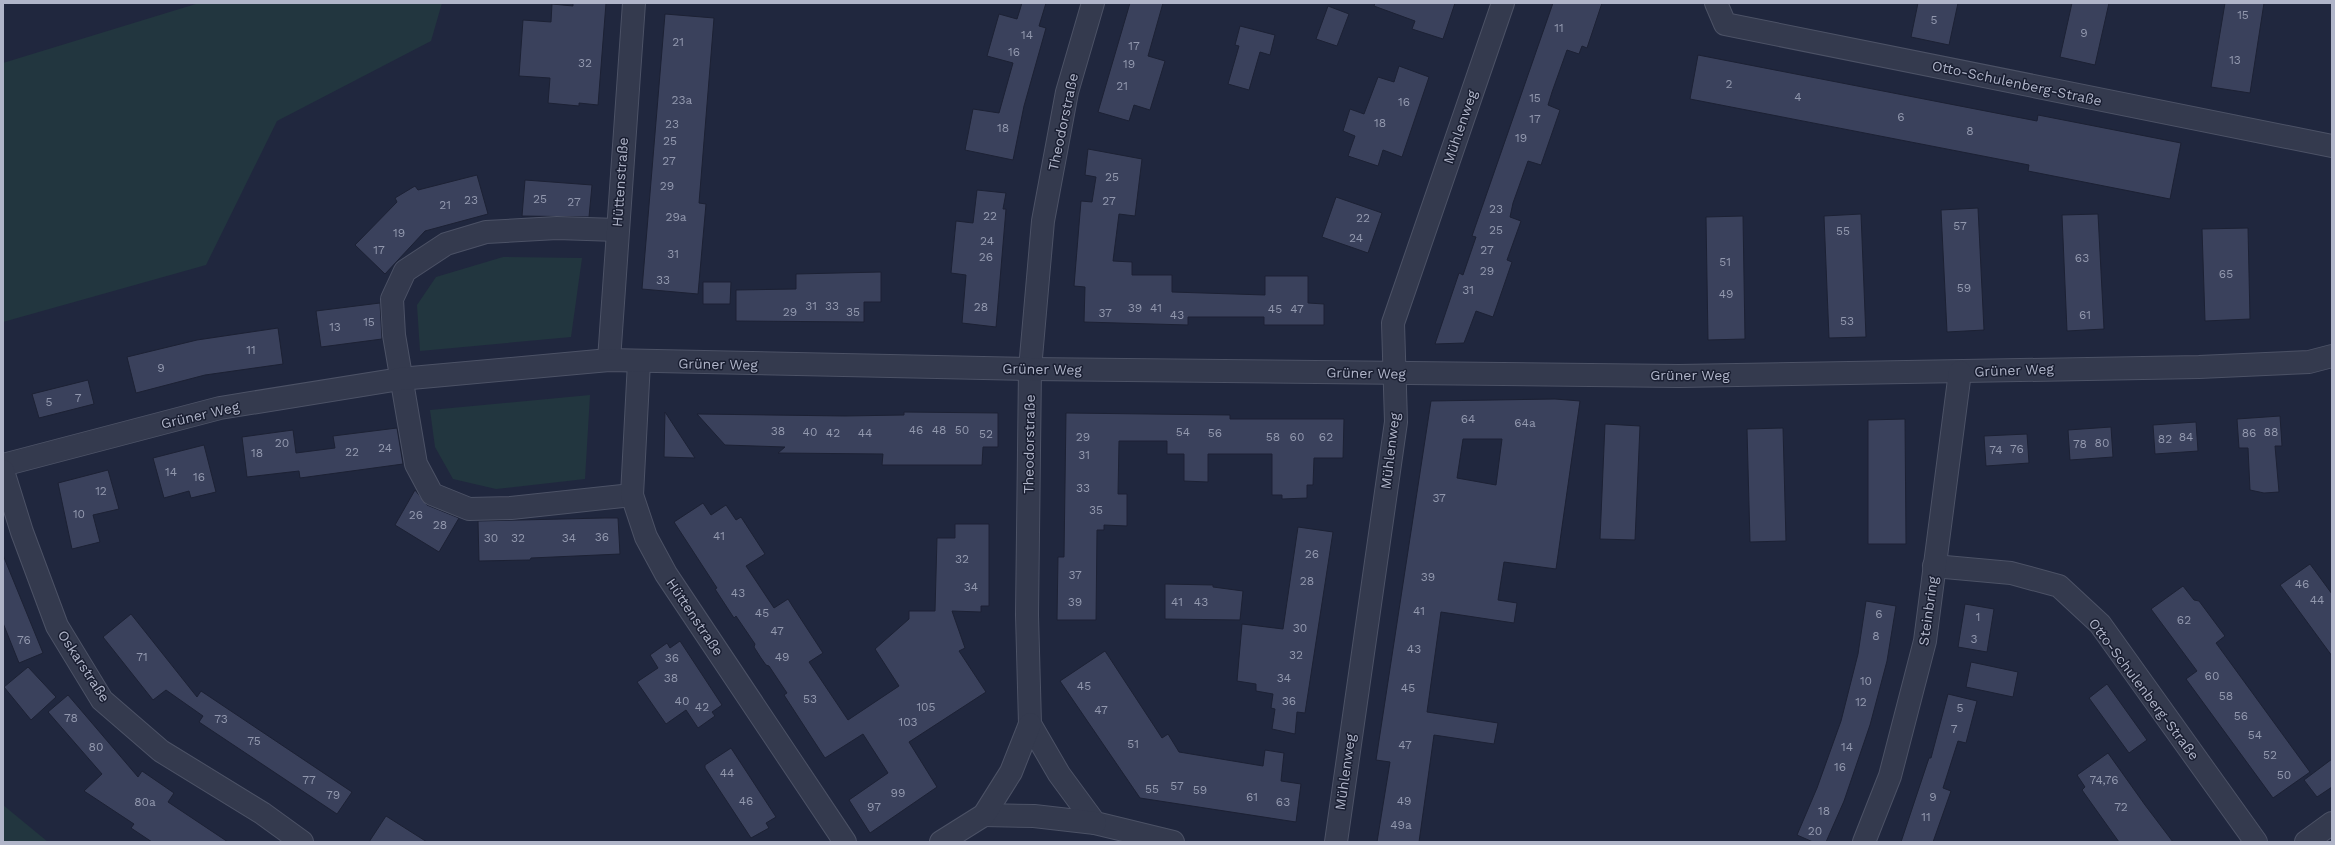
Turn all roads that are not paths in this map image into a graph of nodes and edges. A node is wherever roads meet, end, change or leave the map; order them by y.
1 (634, 3) edge
2 (1093, 3) edge
3 (1503, 3) edge
4 (1716, 3) edge
5 (2332, 146) edge
6 (617, 230) junction
7 (2332, 356) edge
8 (609, 360) junction
9 (639, 362) junction
10 (1030, 369) junction
11 (1960, 372) junction
12 (1395, 374) junction
13 (400, 379) junction
14 (3, 465) edge
15 (3, 471) edge
16 (632, 495) junction
17 (1934, 566) junction
18 (1030, 724) junction
19 (984, 815) junction
20 (1095, 823) junction
21 (2332, 823) edge
22 (302, 842) edge
23 (845, 842) edge
24 (940, 842) edge
25 (1173, 842) edge
26 (1336, 842) edge
27 (1864, 842) edge
28 (2256, 842) edge
29 (2306, 842) edge

1 - 6 street, Hüttenstraße
2 - 10 street, Theodorstraße
3 - 12 street, Mühlenweg
4 - 5 street, Otto-Schulenberg-Straße
6 - 8 street, Hüttenstraße
6 - 13 street
7 - 11 street, Grüner Weg
8 - 9 street, Grüner Weg
8 - 13 street, Grüner Weg
9 - 10 street, Grüner Weg
9 - 16 street, Hüttenstraße
10 - 12 street, Grüner Weg
10 - 18 street, Theodorstraße
11 - 12 street, Grüner Weg
11 - 17 street, Steinbring
12 - 26 street, Mühlenweg
13 - 14 street, Grüner Weg
13 - 16 street
15 - 22 street, Oskarstraße
16 - 23 street, Hüttenstraße
17 - 27 street, Steinbring
17 - 28 street, Otto-Schulenberg-Straße
18 - 19 street
18 - 20 street, Theodorstraße
19 - 20 street
19 - 24 street
20 - 25 street
21 - 29 street

